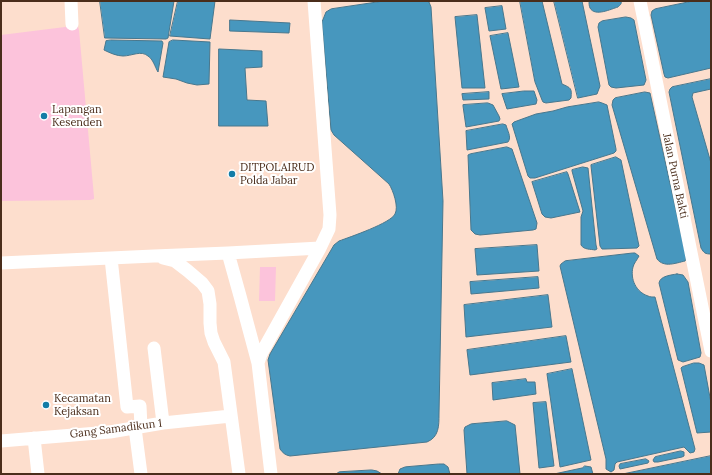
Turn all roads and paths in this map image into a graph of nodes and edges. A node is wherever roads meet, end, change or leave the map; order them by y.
1 (71, 1) edge
2 (314, 1) edge
3 (640, 1) edge
4 (72, 24) dead end
5 (320, 248) junction
6 (228, 253) junction
7 (154, 256) junction
8 (111, 258) junction
9 (1, 263) edge
10 (154, 348) dead end
11 (711, 351) edge
12 (258, 363) junction
13 (231, 416) junction
14 (163, 424) junction
15 (138, 427) junction
16 (34, 438) junction
17 (1, 442) edge
18 (38, 474) edge
19 (141, 474) edge
20 (238, 474) edge
21 (271, 474) edge

1 - 4 street
2 - 5 street
3 - 11 street, Jalan Purna Bakti
5 - 6 street
5 - 12 street
6 - 7 street
6 - 12 street
7 - 8 street
7 - 13 street
8 - 9 street
8 - 15 street
10 - 14 street
12 - 21 street
13 - 14 street, Gang Samadikun 1
13 - 20 street
14 - 15 street, Gang Samadikun 1
15 - 16 street, Gang Samadikun 1
15 - 19 street
16 - 17 street, Gang Samadikun 1
16 - 18 street

